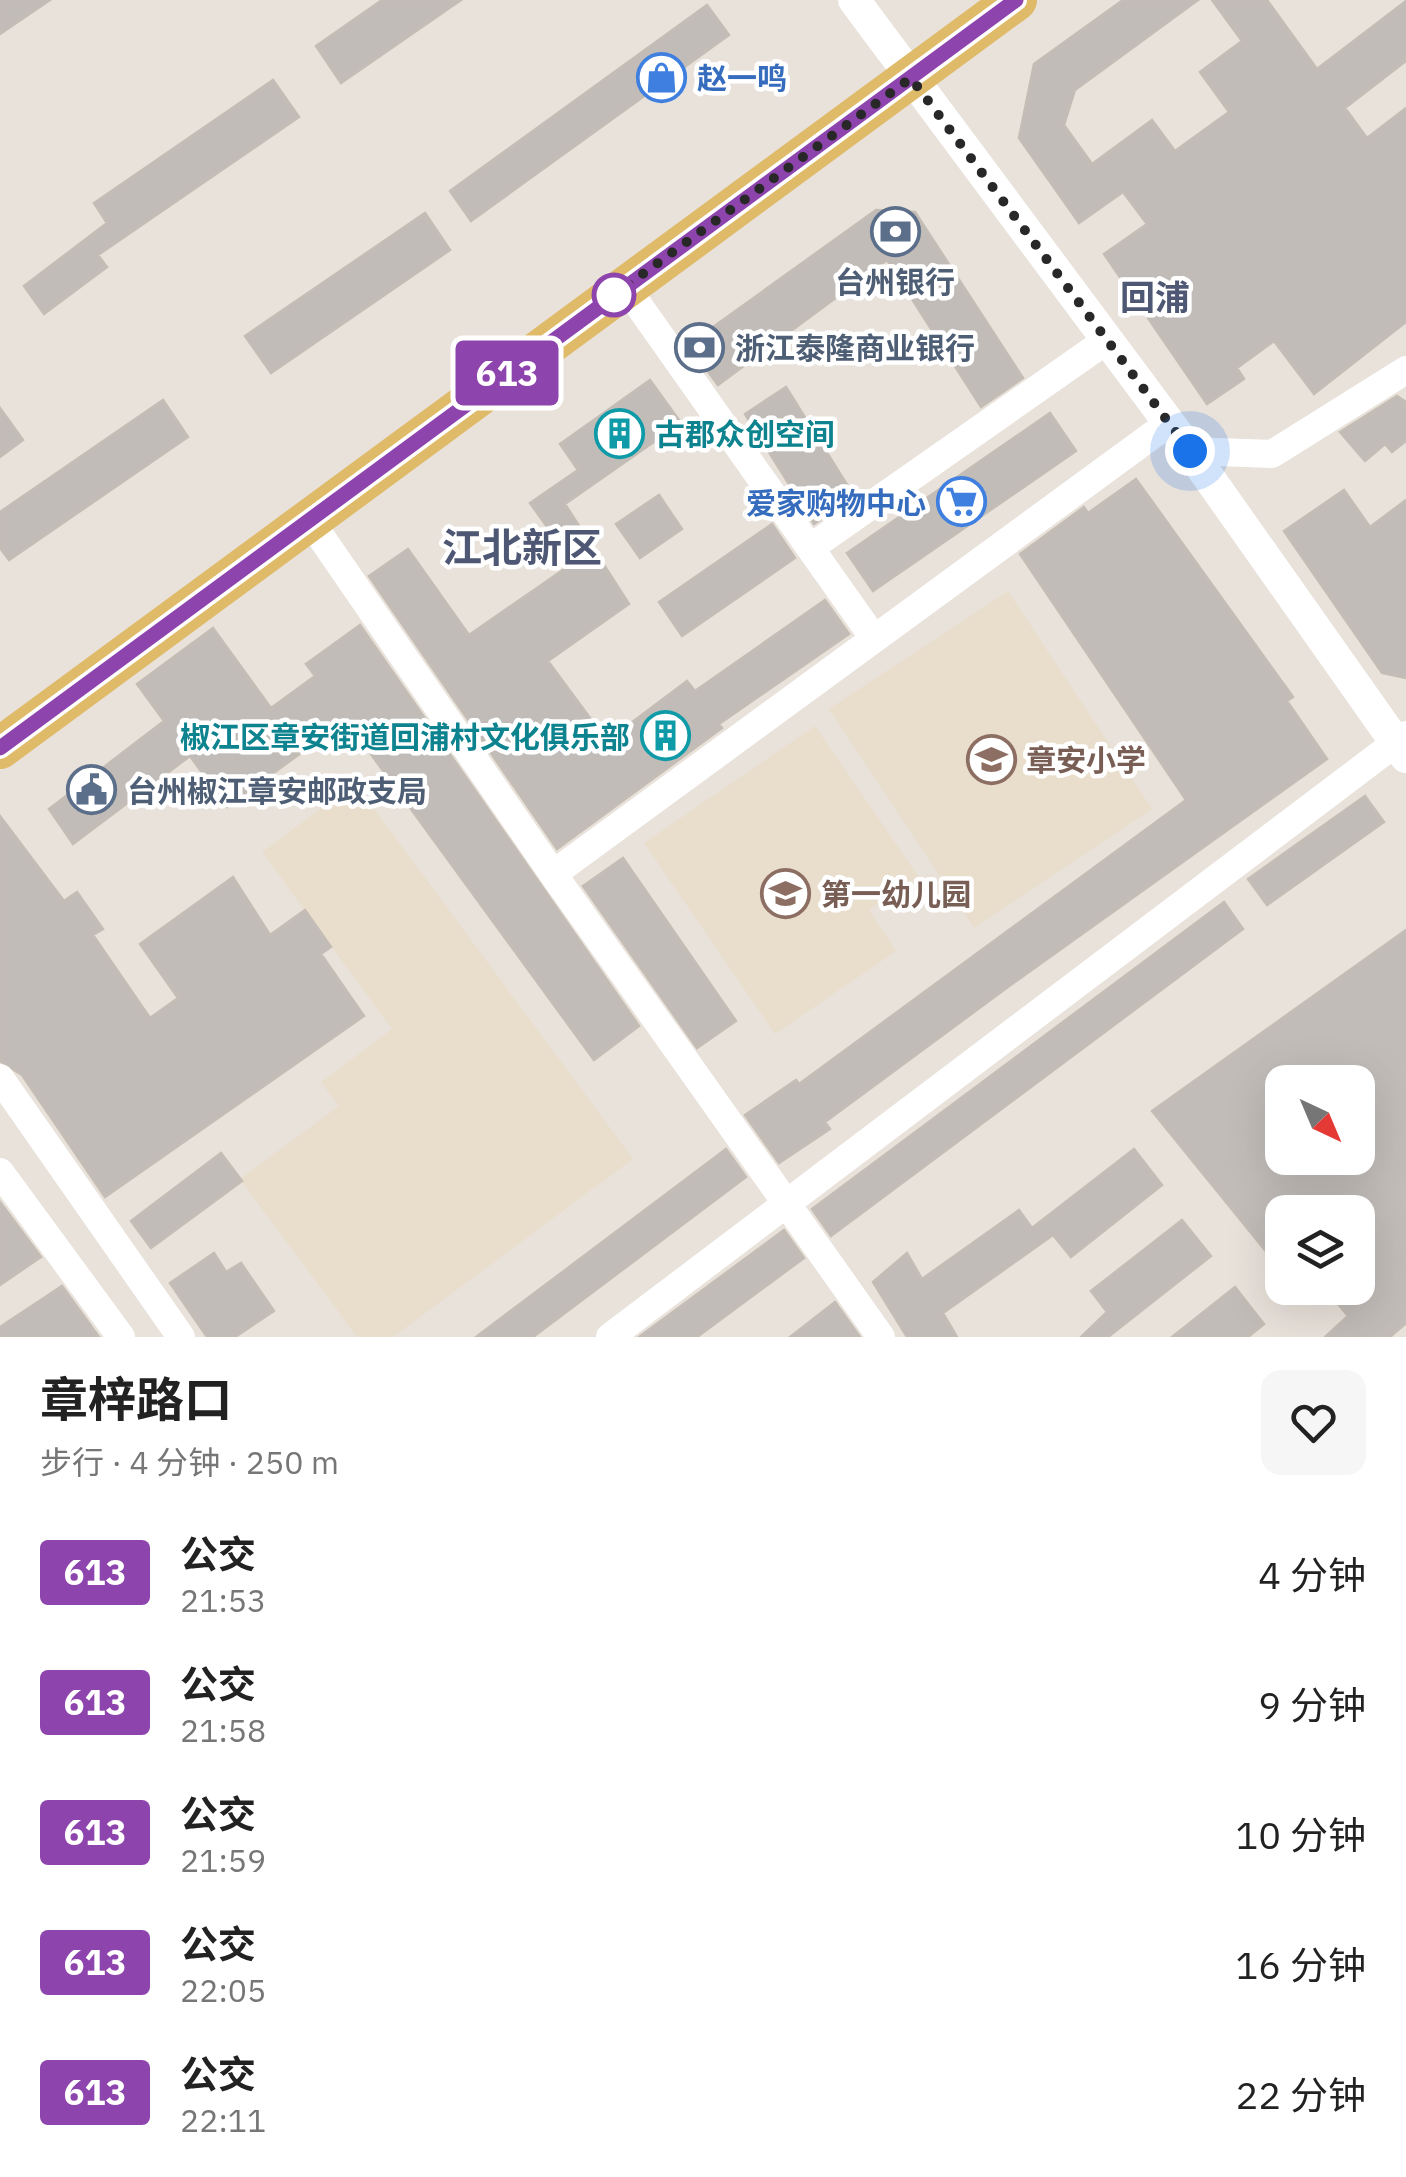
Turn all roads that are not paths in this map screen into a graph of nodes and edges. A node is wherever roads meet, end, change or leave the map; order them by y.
1 (854, 0) edge
2 (975, 0) edge
3 (1016, 0) edge
4 (904, 68) junction
5 (625, 286) junction
6 (1108, 340) junction
7 (1406, 370) edge
8 (1169, 423) junction
9 (1190, 451) junction
10 (308, 518) junction
11 (810, 548) junction
12 (873, 636) junction
13 (0, 720) edge
14 (1403, 745) edge
15 (0, 748) edge
16 (552, 874) junction
17 (0, 1078) edge
18 (0, 1172) edge
19 (785, 1203) junction
20 (121, 1337) edge
21 (180, 1337) edge
22 (610, 1337) edge
23 (882, 1337) edge

1 - 4 street
2 - 4 main road
3 - 4 main road
4 - 5 main road
4 - 6 street
4 - 13 main road
5 - 10 main road
5 - 11 street
6 - 8 street
6 - 11 street
7 - 9 street
8 - 9 street
8 - 12 street
9 - 14 street
10 - 15 main road
10 - 16 street
11 - 12 street
12 - 16 street
14 - 19 street
16 - 19 street
17 - 21 street
18 - 20 street
19 - 22 street
19 - 23 street

